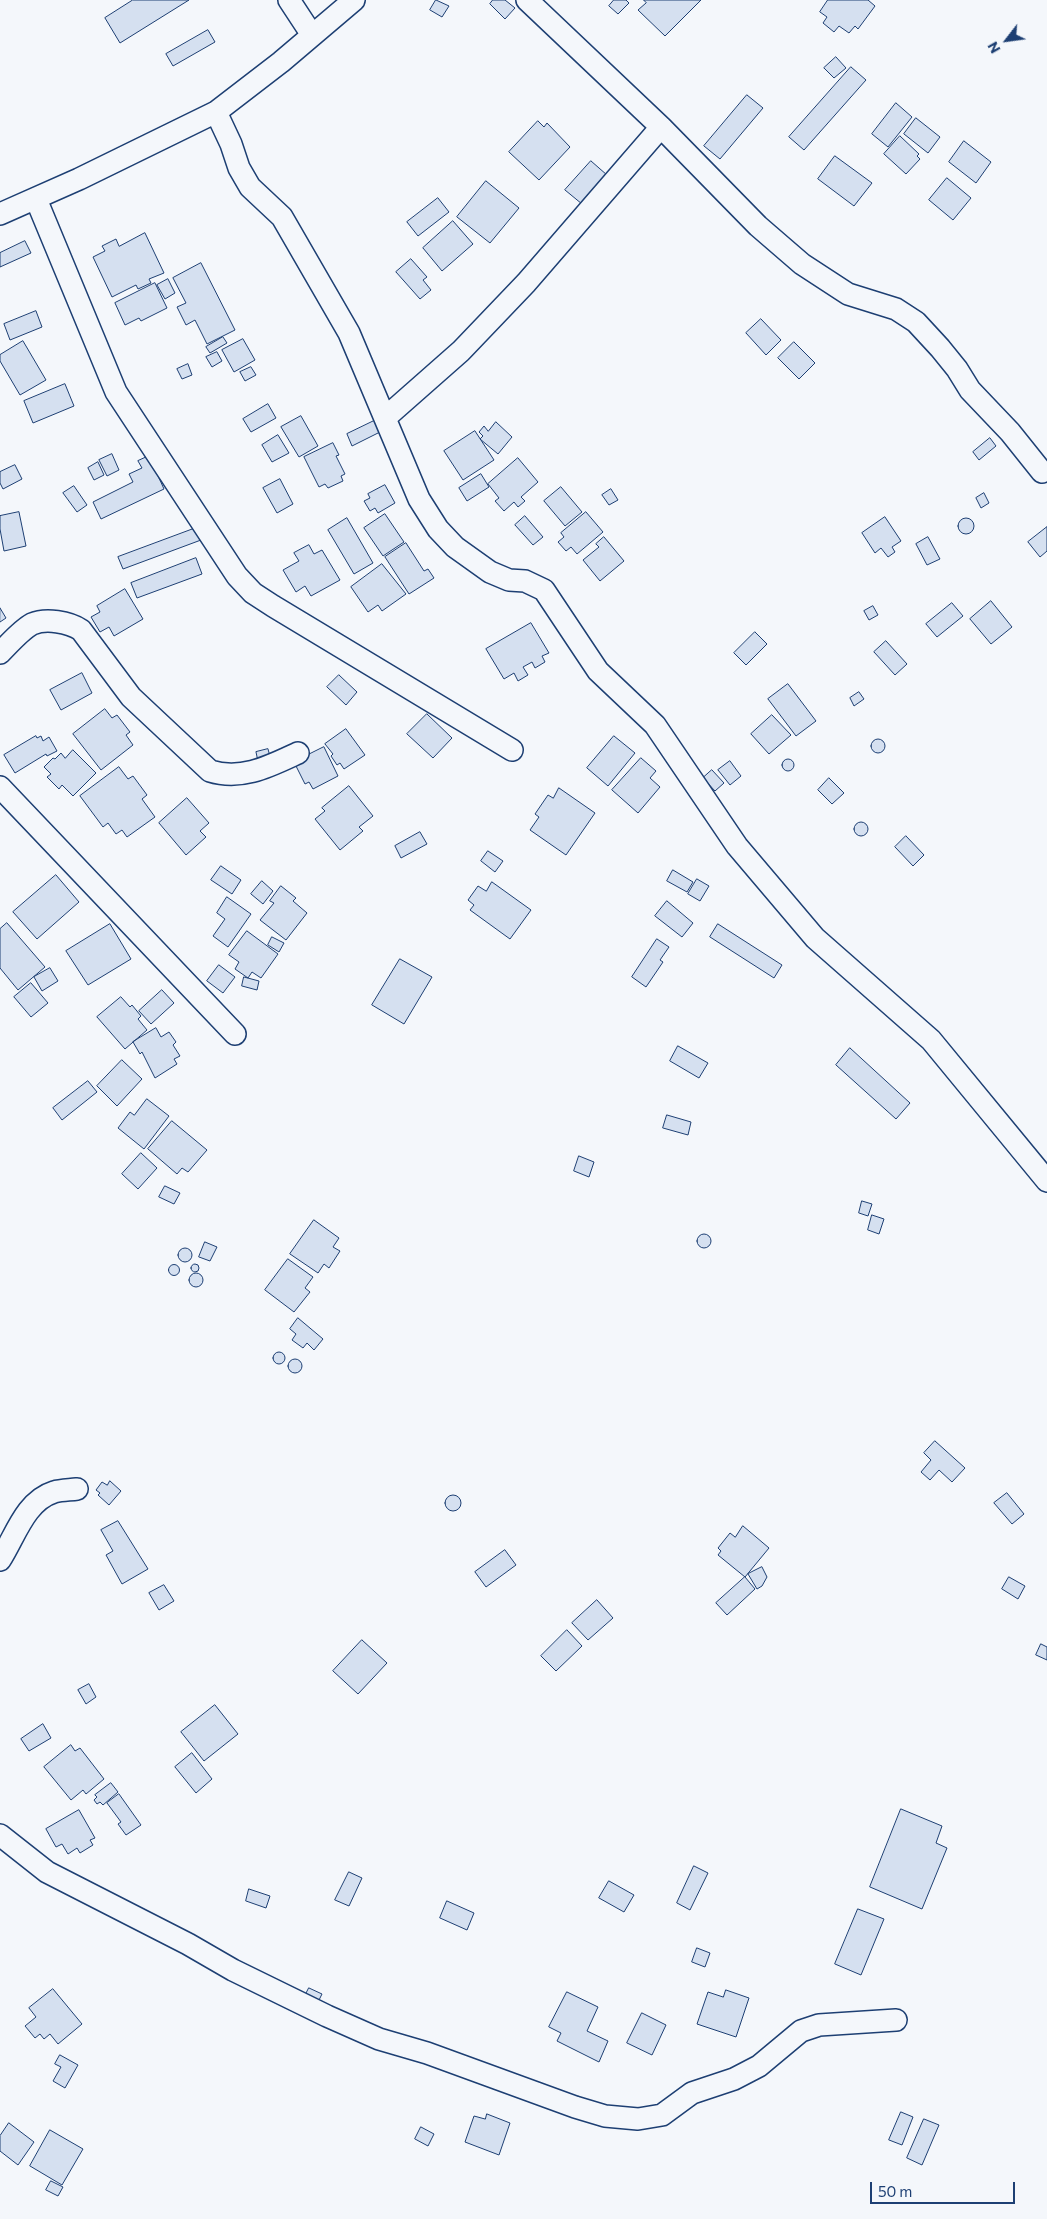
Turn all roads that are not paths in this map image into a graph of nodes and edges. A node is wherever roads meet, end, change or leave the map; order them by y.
1 (289, 0) edge
2 (354, 0) edge
3 (527, 0) edge
4 (312, 35) junction
5 (216, 112) junction
6 (661, 127) junction
7 (36, 199) junction
8 (0, 214) edge
9 (385, 418) junction
10 (1042, 472) dead end
11 (0, 653) edge
12 (512, 750) dead end
13 (298, 752) dead end
14 (0, 787) edge
15 (235, 1034) dead end
16 (1047, 1181) edge
17 (77, 1489) dead end
18 (0, 1560) edge
19 (0, 1835) edge
20 (896, 2020) dead end

1 - 4 street
2 - 4 street
3 - 6 street
4 - 5 street
5 - 7 street
5 - 9 street
6 - 9 street
6 - 10 street
7 - 8 street
7 - 12 street
9 - 16 street
11 - 13 street
14 - 15 street
17 - 18 street
19 - 20 street

